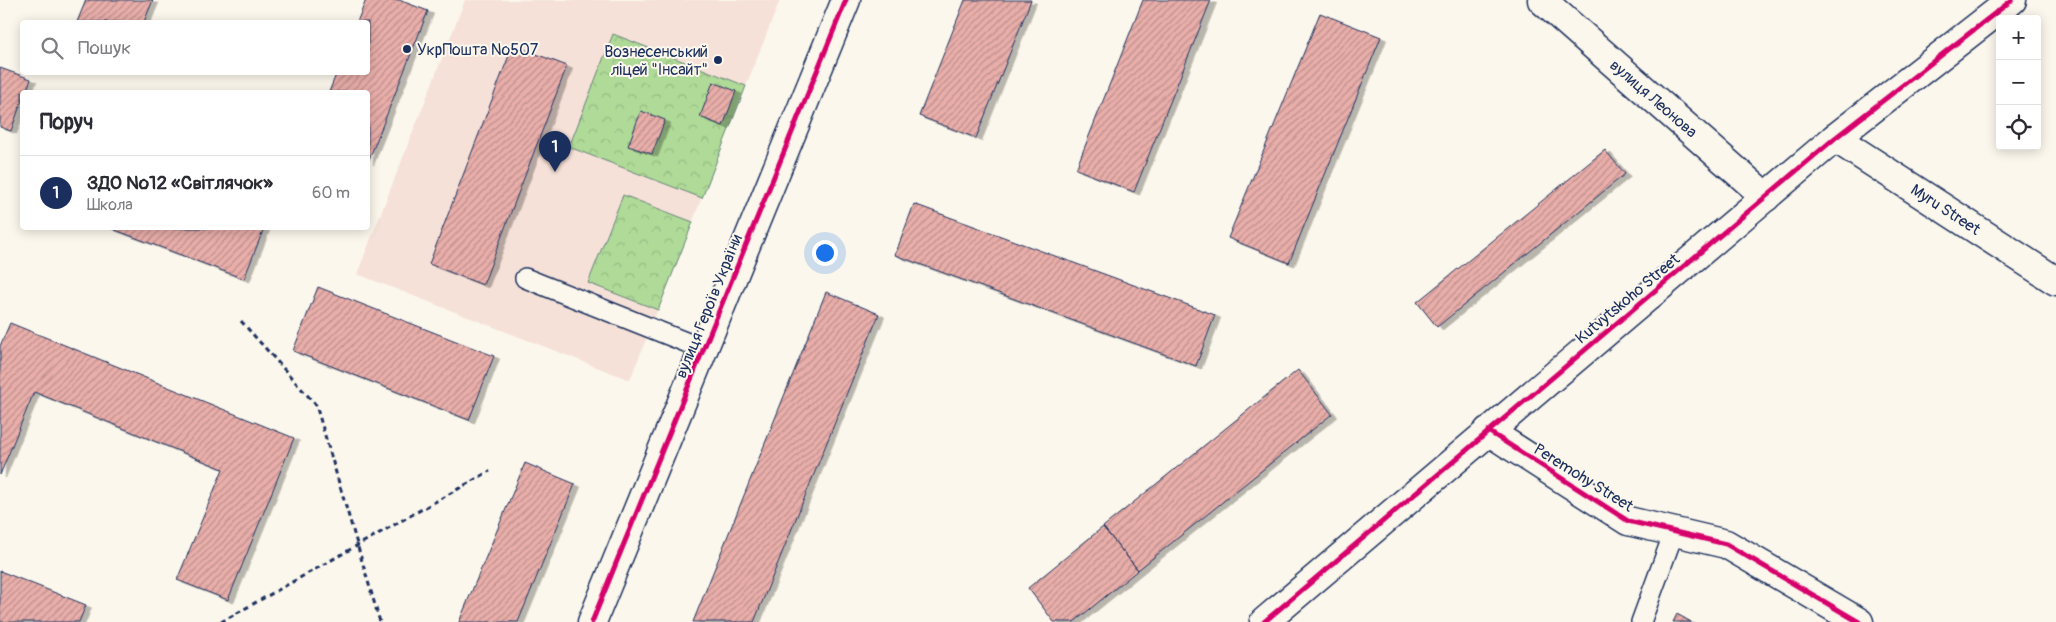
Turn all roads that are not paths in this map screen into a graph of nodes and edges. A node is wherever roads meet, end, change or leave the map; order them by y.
1 (1542, 0) edge
2 (2012, 0) edge
3 (840, 2) edge
4 (1836, 138) junction
5 (1766, 197) junction
6 (525, 278) dead end
7 (2056, 281) edge
8 (703, 349) junction
9 (1488, 431) junction
10 (1674, 532) junction
11 (592, 622) edge
12 (1264, 622) edge
13 (1641, 622) edge
14 (1859, 622) edge

1 - 5 street, вулиця Леонова
2 - 4 street, Kutvytskoho Street
3 - 8 street, вулиця Героїв України
4 - 5 street, Kutvytskoho Street
4 - 7 street, Myru Street
5 - 9 street, Kutvytskoho Street
6 - 8 lane
8 - 11 street, вулиця Героїв України
9 - 10 street, Peremohy Street
9 - 12 street, Kutvytskoho Street
10 - 13 lane
10 - 14 street, Peremohy Street

